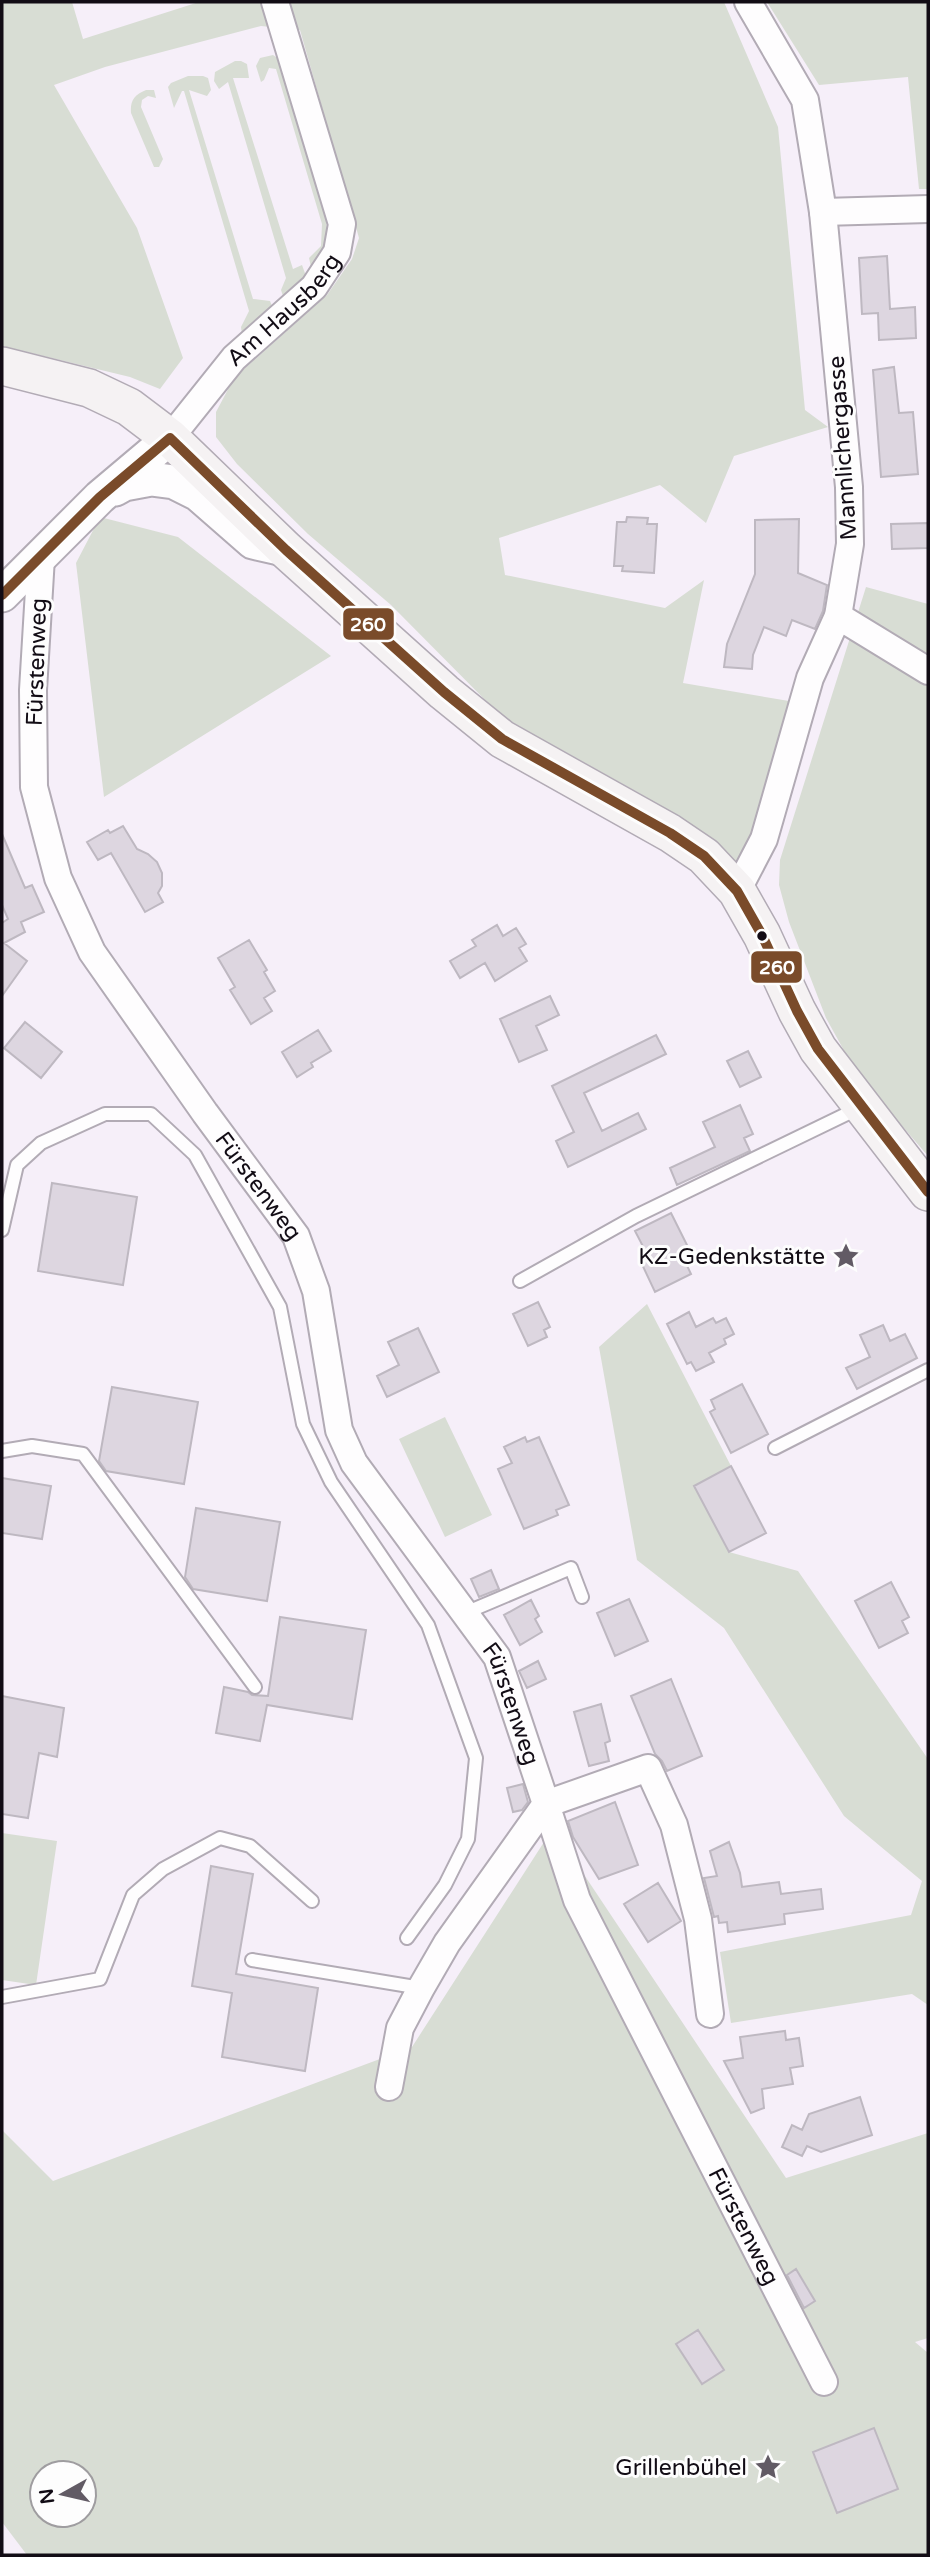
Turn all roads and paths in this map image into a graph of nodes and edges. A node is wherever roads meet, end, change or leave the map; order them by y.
1 (275, 2) edge
2 (748, 2) edge
3 (928, 209) edge
4 (823, 212) junction
5 (2, 366) edge
6 (170, 438) junction
7 (100, 496) junction
8 (286, 550) junction
9 (41, 557) junction
10 (2, 595) edge
11 (838, 616) junction
12 (928, 671) edge
13 (737, 891) junction
14 (861, 1107) junction
15 (928, 1192) edge
16 (2, 1230) edge
17 (520, 1281) dead end
18 (928, 1370) edge
19 (775, 1448) dead end
20 (2, 1451) edge
21 (582, 1597) dead end
22 (465, 1613) junction
23 (256, 1687) dead end
24 (547, 1804) junction
25 (312, 1902) dead end
26 (407, 1938) dead end
27 (253, 1960) dead end
28 (421, 1988) junction
29 (2, 1997) edge
30 (710, 2014) dead end
31 (389, 2087) dead end
32 (824, 2382) dead end

1 - 6 street, Am Hausberg
2 - 4 street, Mannlichergasse
3 - 4 street
4 - 11 street, Mannlichergasse
5 - 6 main road
6 - 7 street
6 - 8 main road
7 - 8 street
7 - 9 street
8 - 13 main road
9 - 10 street
9 - 22 street, Fürstenweg
11 - 12 street
11 - 13 street, Mannlichergasse
13 - 14 main road
14 - 15 main road
14 - 17 lane
16 - 26 lane
18 - 19 lane
20 - 23 lane
21 - 22 lane
22 - 24 street, Fürstenweg
24 - 28 street
24 - 30 street
24 - 32 street, Fürstenweg
25 - 29 lane
27 - 28 lane
28 - 31 street

